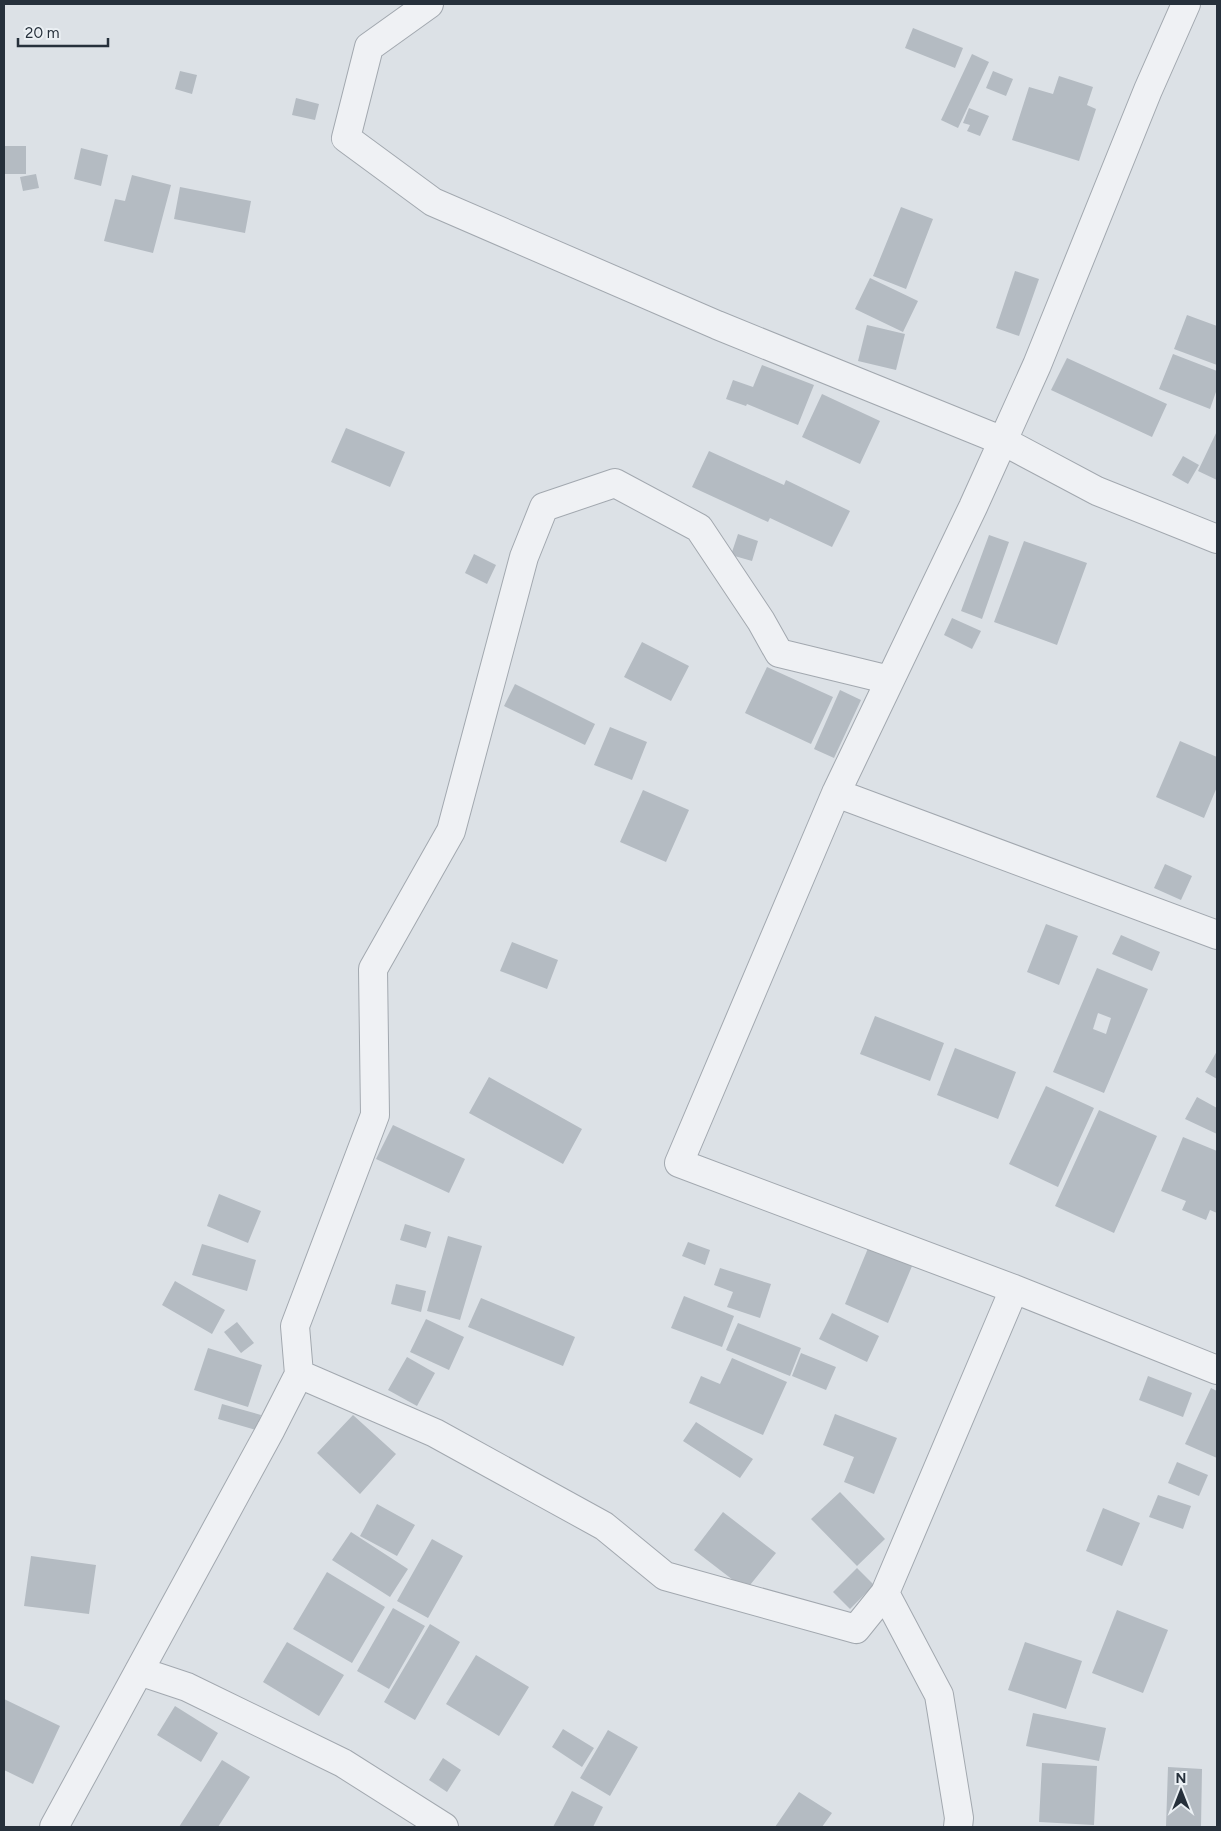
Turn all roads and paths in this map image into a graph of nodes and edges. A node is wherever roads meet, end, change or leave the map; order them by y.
1 (429, 4) edge
2 (1186, 4) edge
3 (1002, 440) junction
4 (1217, 539) edge
5 (890, 680) junction
6 (836, 793) junction
7 (1217, 935) edge
8 (1014, 1289) junction
9 (1217, 1370) edge
10 (299, 1374) junction
11 (885, 1593) junction
12 (139, 1671) junction
13 (54, 1827) edge
14 (444, 1827) edge
15 (958, 1827) edge

1 - 3 street
2 - 3 street
3 - 4 street
3 - 5 street
5 - 6 street
5 - 10 street
6 - 7 street
6 - 8 street
8 - 9 street
8 - 11 street
10 - 11 street
10 - 12 street
11 - 15 street
12 - 13 street
12 - 14 street

